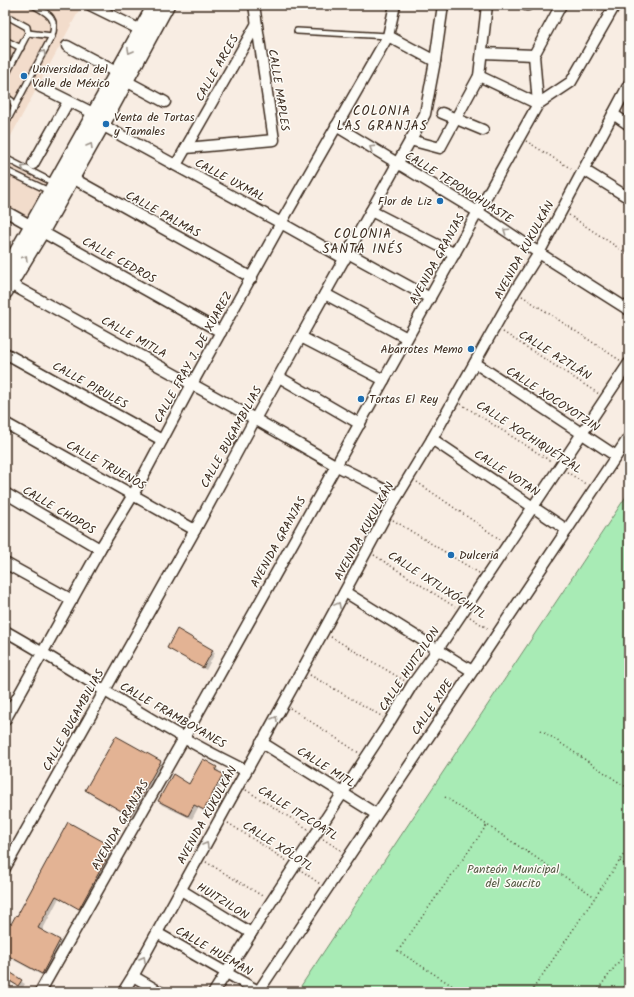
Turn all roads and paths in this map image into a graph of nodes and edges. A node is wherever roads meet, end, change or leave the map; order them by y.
1 (32, 5) edge
2 (90, 5) edge
3 (155, 5) edge
4 (167, 5) edge
5 (254, 5) edge
6 (395, 5) edge
7 (443, 5) edge
8 (487, 5) edge
9 (561, 5) edge
10 (615, 5) edge
11 (5, 14) edge
12 (256, 25) junction
13 (297, 32) dead end
14 (28, 33) junction
15 (146, 33) junction
16 (52, 36) junction
17 (388, 36) junction
18 (5, 40) edge
19 (67, 46) dead end
20 (21, 48) junction
21 (482, 53) junction
22 (534, 55) junction
23 (435, 61) junction
24 (479, 76) junction
25 (5, 77) edge
26 (122, 77) junction
27 (629, 84) edge
28 (41, 87) dead end
29 (5, 96) edge
30 (68, 102) junction
31 (165, 102) dead end
32 (538, 104) junction
33 (15, 107) junction
34 (442, 113) dead end
35 (613, 114) junction
36 (456, 118) junction
37 (98, 120) junction
38 (5, 125) edge
39 (629, 125) edge
40 (336, 126) junction
41 (483, 130) dead end
42 (520, 138) junction
43 (410, 140) junction
44 (186, 148) junction
45 (6, 159) edge
46 (396, 164) junction
47 (176, 166) junction
48 (5, 169) edge
49 (34, 169) junction
50 (582, 172) junction
51 (60, 181) junction
52 (31, 183) junction
53 (629, 198) edge
54 (371, 210) junction
55 (561, 210) junction
56 (5, 211) edge
57 (478, 212) junction
58 (281, 223) junction
59 (37, 228) junction
60 (454, 254) junction
61 (539, 254) junction
62 (629, 255) edge
63 (346, 256) junction
64 (252, 278) junction
65 (6, 282) edge
66 (515, 292) junction
67 (325, 294) junction
68 (430, 298) junction
69 (629, 310) edge
70 (495, 328) junction
71 (221, 332) junction
72 (301, 337) junction
73 (407, 338) junction
74 (5, 353) edge
75 (475, 363) junction
76 (628, 364) edge
77 (279, 377) junction
78 (384, 380) junction
79 (192, 384) junction
80 (606, 398) junction
81 (454, 400) junction
82 (255, 419) junction
83 (5, 423) edge
84 (360, 424) junction
85 (582, 434) junction
86 (629, 437) edge
87 (162, 440) junction
88 (432, 440) junction
89 (616, 456) junction
90 (335, 466) junction
91 (559, 467) junction
92 (409, 477) junction
93 (594, 489) junction
94 (5, 493) edge
95 (133, 495) junction
96 (397, 496) junction
97 (533, 506) junction
98 (386, 515) junction
99 (195, 530) junction
100 (567, 530) junction
101 (507, 544) junction
102 (100, 549) junction
103 (367, 550) junction
104 (5, 563) edge
105 (485, 577) junction
106 (345, 592) junction
107 (72, 600) junction
108 (462, 612) junction
109 (5, 631) edge
110 (323, 632) junction
111 (497, 634) junction
112 (438, 649) junction
113 (43, 652) junction
114 (302, 670) junction
115 (472, 671) junction
116 (412, 685) junction
117 (104, 691) junction
118 (9, 702) edge
119 (283, 704) junction
120 (5, 720) edge
121 (390, 721) junction
122 (542, 730) dead end
123 (184, 738) junction
124 (262, 742) junction
125 (366, 757) junction
126 (246, 771) junction
127 (239, 785) junction
128 (629, 789) edge
129 (342, 793) junction
130 (445, 797) dead end
131 (376, 814) junction
132 (220, 818) junction
133 (488, 825) junction
134 (315, 834) junction
135 (629, 847) edge
136 (348, 855) junction
137 (199, 857) junction
138 (620, 861) junction
139 (294, 866) junction
140 (629, 867) edge
141 (5, 868) edge
142 (326, 888) junction
143 (181, 890) junction
144 (595, 897) junction
145 (271, 902) junction
146 (157, 932) junction
147 (251, 933) junction
148 (629, 948) edge
149 (226, 973) junction
150 (133, 976) junction
151 (40, 992) edge
152 (123, 992) edge
153 (160, 992) edge
154 (214, 992) edge
155 (258, 992) edge
156 (462, 992) edge
157 (531, 992) edge
158 (596, 992) edge

1 - 16 lane
2 - 15 street
3 - 15 street
4 - 15 street
5 - 12 street, CALLE MAPLES
6 - 17 street, CALLE FRAY J. DE XUAREZ
7 - 23 street, CALLE BUGAMBILIAS
8 - 21 street
9 - 22 street
10 - 32 street
11 - 14 lane
12 - 44 street, CALLE ARCES
12 - 44 street, CALLE MAPLES
13 - 17 lane
14 - 16 lane
14 - 20 lane
15 - 26 street
33 -> 16 lane
17 - 23 street
17 - 40 street, CALLE FRAY J. DE XUAREZ
18 - 20 lane
19 - 26 street
20 - 25 lane
21 - 22 street
21 - 24 street
22 - 32 street
23 - 43 street, CALLE BUGAMBILIAS
24 - 32 street
24 - 36 street
26 - 31 street
26 - 37 street
27 - 35 street, AVENIDA KUKULKÁN
28 - 30 street, CALLE UXMAL
29 - 33 lane
30 - 37 street, CALLE UXMAL
30 - 49 street
32 - 42 street, AVENIDA GRANJAS
33 - 38 lane
34 - 36 street
35 - 39 street
35 - 50 street, AVENIDA KUKULKÁN
36 - 41 street
36 - 43 street
37 - 47 street, CALLE UXMAL
37 - 51 street
46 -> 40 street, CALLE TEPONOHUASTE
40 - 58 street, CALLE FRAY J. DE XUAREZ
42 - 50 path
42 - 57 street, AVENIDA GRANJAS
43 - 46 street, CALLE BUGAMBILIAS
44 - 47 street, CALLE ARCES
45 - 48 lane
49 -> 45 lane
46 - 54 street, CALLE BUGAMBILIAS
46 - 57 street, CALLE TEPONOHUASTE
47 - 58 street, CALLE UXMAL
48 - 52 lane
49 - 51 lane
49 - 52 lane
50 - 53 street
50 - 55 street, AVENIDA KUKULKÁN
51 - 52 lane
51 - 59 street
51 - 59 street
51 - 64 street, CALLE PALMAS
54 - 60 street
54 - 63 street, CALLE BUGAMBILIAS
55 - 61 street, AVENIDA KUKULKÁN
55 - 62 path
56 - 59 street, CALLE CEDROS
57 - 60 street, AVENIDA GRANJAS
61 -> 57 street, CALLE TEPONOHUASTE
58 - 63 street, CALLE UXMAL
58 - 64 street, CALLE FRAY J. DE XUAREZ
59 - 65 street
59 - 71 street, CALLE CEDROS
60 - 68 street, AVENIDA GRANJAS
61 - 66 street, AVENIDA KUKULKÁN
61 - 69 street, CALLE TEPONOHUASTE
63 - 67 street, CALLE BUGAMBILIAS
63 - 68 street, CALLE UXMAL
64 - 71 street, CALLE FRAY J. DE XUAREZ
65 - 79 street, CALLE MITLA
66 - 70 street, AVENIDA KUKULKÁN
66 - 76 path
67 - 72 street, CALLE BUGAMBILIAS
67 - 73 street
68 - 73 street, AVENIDA GRANJAS
70 - 75 street, AVENIDA KUKULKÁN
70 - 80 path, CALLE AZTLÁN
71 - 79 street, CALLE FRAY J. DE XUAREZ
72 - 77 street, CALLE BUGAMBILIAS
72 - 78 street
73 - 78 street, AVENIDA GRANJAS
74 - 87 street, CALLE PIRULES
75 - 81 street, AVENIDA KUKULKÁN
75 - 85 street, CALLE XOCOYOTZIN
76 - 80 street, CALLE HUITZILON
77 - 82 street, CALLE BUGAMBILIAS
77 - 84 street
78 - 84 street, AVENIDA GRANJAS
79 - 82 street, CALLE MITLA
79 - 87 street, CALLE FRAY J. DE XUAREZ
80 - 85 street, CALLE HUITZILON
81 - 88 street, AVENIDA KUKULKÁN
81 - 91 path, CALLE XOCHIQUÉTZAL
82 - 90 street, CALLE MITLA
82 - 99 street, CALLE BUGAMBILIAS
83 - 95 street, CALLE TRUENOS
84 - 90 street, AVENIDA GRANJAS
85 - 89 street, CALLE XOCOYOTZIN
85 - 91 street, CALLE HUITZILON
86 - 89 street, CALLE XIPE
87 - 95 street, CALLE FRAY J. DE XUAREZ
88 - 92 street, AVENIDA KUKULKÁN
88 - 97 street, CALLE VOTAN
89 - 93 street, CALLE XIPE
90 - 96 street, CALLE MITLA
90 - 123 street, AVENIDA GRANJAS
91 - 93 path, CALLE XOCHIQUÉTZAL
91 - 97 street, CALLE HUITZILON
92 - 96 street, AVENIDA KUKULKÁN
92 - 101 path
93 - 100 street, CALLE XIPE
94 - 102 street, CALLE CHOPOS
95 - 99 street, CALLE TRUENOS
95 - 102 street, CALLE FRAY J. DE XUAREZ
96 - 98 street, AVENIDA KUKULKÁN
97 - 100 street, CALLE VOTAN
97 - 101 street, CALLE HUITZILON
98 - 103 street, AVENIDA KUKULKÁN
98 - 105 path
99 - 117 street, CALLE BUGAMBILIAS
100 - 111 street, CALLE XIPE
101 - 105 street, CALLE HUITZILON
102 - 107 street, CALLE FRAY J. DE XUAREZ
103 - 106 street, AVENIDA KUKULKÁN
103 - 108 path, CALLE IXTLIXÓCHITL
104 - 107 street
105 - 108 street, CALLE HUITZILON
110 -> 106 street, AVENIDA KUKULKÁN
106 - 112 street
107 - 113 street, CALLE FRAY J. DE XUAREZ
108 - 111 path, CALLE IXTLIXÓCHITL
108 - 112 street, CALLE HUITZILON
109 - 113 street, CALLE FRAMBOYANES
110 - 114 street, AVENIDA KUKULKÁN
110 - 116 path
111 - 115 street, CALLE XIPE
112 - 115 street
112 - 116 street, CALLE HUITZILON
113 - 117 street, CALLE FRAMBOYANES
113 - 118 street, CALLE FRAY J. DE XUAREZ
114 - 119 street, AVENIDA KUKULKÁN
114 - 121 path
115 - 131 street, CALLE XIPE
116 - 121 street, CALLE HUITZILON
117 - 123 street, CALLE FRAMBOYANES
117 - 141 street, CALLE BUGAMBILIAS
118 - 120 street, CALLE FRAY J. DE XUAREZ
124 -> 119 street, AVENIDA KUKULKÁN
119 - 125 path
121 - 125 street, CALLE HUITZILON
122 - 128 path
123 - 126 street, CALLE FRAMBOYANES
123 - 151 street, AVENIDA GRANJAS
124 - 126 street, AVENIDA KUKULKÁN
124 - 129 street, CALLE MITL
125 - 129 street, CALLE HUITZILON
126 - 127 street, AVENIDA KUKULKÁN
127 - 132 street, AVENIDA KUKULKÁN
127 - 134 path, CALLE ITZCOATL
129 - 131 street, CALLE MITL
129 - 134 street, CALLE HUITZILON
130 - 133 path
131 - 136 street, CALLE XIPE
137 -> 132 street, AVENIDA KUKULKÁN
132 - 139 path, CALLE XÓLOTL
133 - 144 path
133 - 156 path
134 - 136 path, CALLE ITZCOATL
134 - 139 street, CALLE HUITZILON
135 - 138 path
136 - 142 street, CALLE XIPE
137 - 143 street, AVENIDA KUKULKÁN
137 - 145 path
138 - 140 path
138 - 144 path
139 - 142 path, CALLE XÓLOTL
139 - 145 street, CALLE HUITZILON
142 - 155 street, CALLE XIPE
143 - 146 street, AVENIDA KUKULKÁN
143 - 147 street, HUITZILON
144 - 157 path
145 - 147 street, CALLE HUITZILON
146 - 149 street, CALLE HUEMAN
150 -> 146 street, AVENIDA KUKULKÁN
147 - 149 street, CALLE HUITZILON
148 - 158 path
149 - 154 street, CALLE HUITZILON
149 - 155 street, CALLE HUEMAN
150 - 152 street, AVENIDA KUKULKÁN
150 - 153 street

